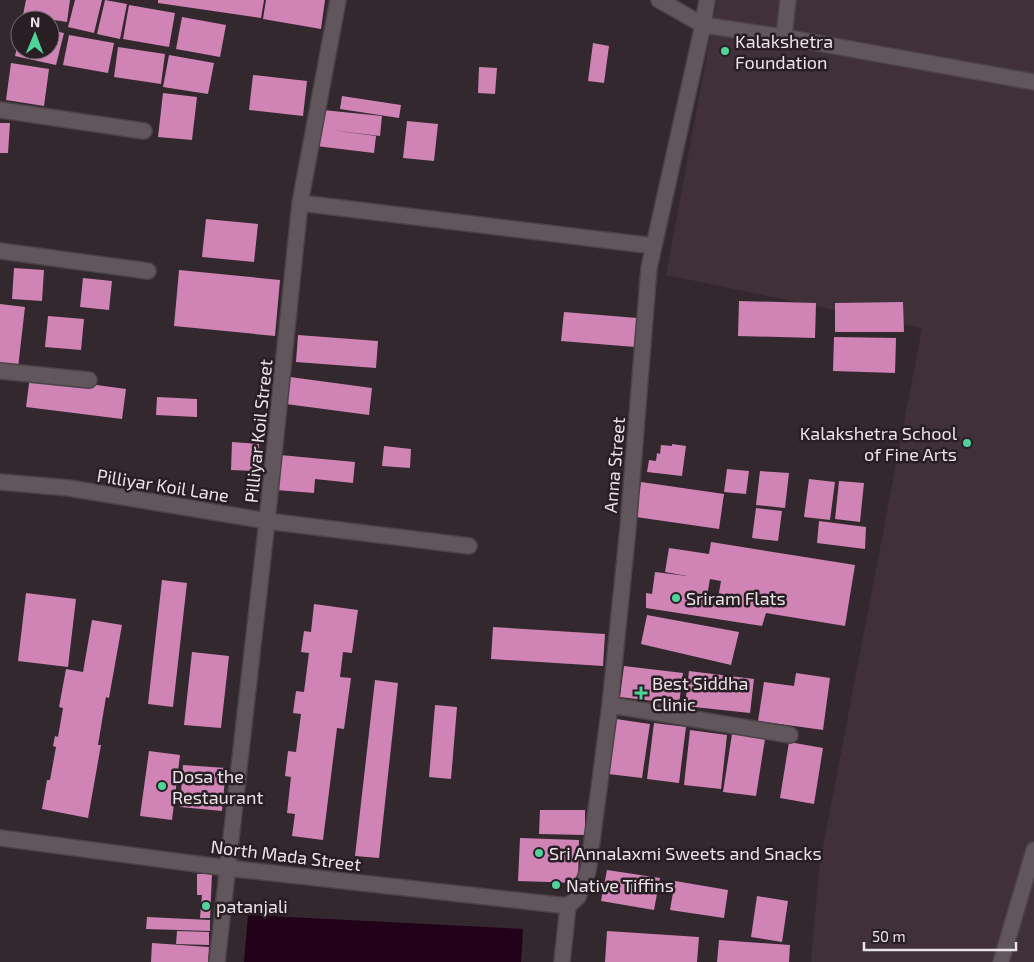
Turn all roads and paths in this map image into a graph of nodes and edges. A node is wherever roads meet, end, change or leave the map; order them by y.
1 (338, 0) edge
2 (659, 0) edge
3 (707, 0) edge
4 (788, 0) edge
5 (703, 25) junction
6 (784, 37) junction
7 (1034, 82) edge
8 (0, 110) edge
9 (144, 131) dead end
10 (300, 203) junction
11 (654, 246) junction
12 (0, 251) edge
13 (148, 270) dead end
14 (0, 371) edge
15 (89, 380) dead end
16 (0, 482) edge
17 (267, 521) junction
18 (469, 546) dead end
19 (610, 705) junction
20 (790, 735) dead end
21 (0, 842) edge
22 (1034, 850) edge
23 (227, 868) junction
24 (568, 906) junction
25 (216, 962) edge
26 (562, 962) edge
27 (1001, 962) edge

1 - 10 street, Pilliyar Koil Street
2 - 5 street
3 - 5 street, Anna Street
4 - 6 street
5 - 6 street
5 - 11 street, Anna Street
6 - 7 street
8 - 9 street
10 - 11 street
10 - 17 street, Pilliyar Koil Street
11 - 19 street, Anna Street
12 - 13 street
14 - 15 street
16 - 17 street, Pilliyar Koil Lane
17 - 18 street, Pilliyar Koil Lane
17 - 23 street, Pilliyar Koil Street
19 - 20 street
19 - 24 street, Anna Street
21 - 23 street, North Mada Street
22 - 27 street
23 - 24 street, North Mada Street
23 - 25 street, Pilliyar Koil Street
24 - 26 street

